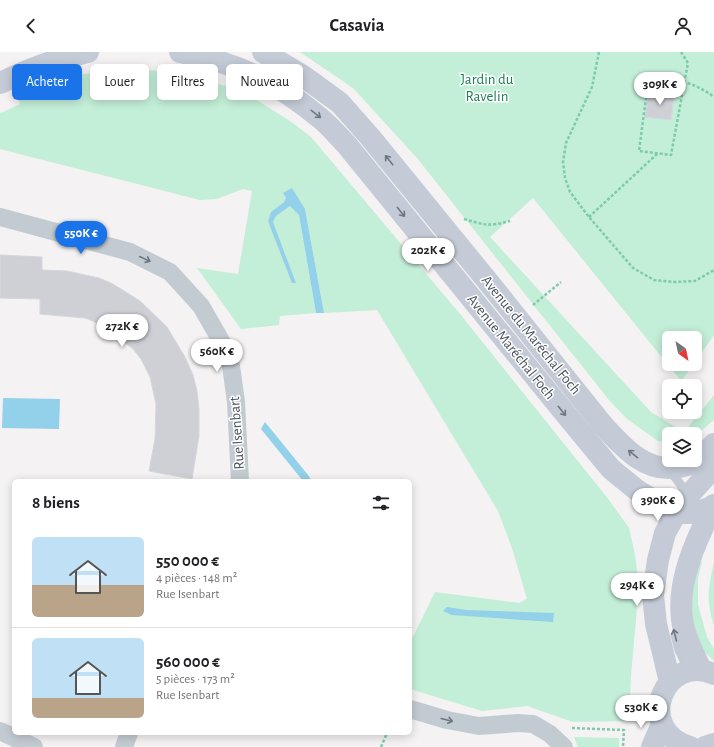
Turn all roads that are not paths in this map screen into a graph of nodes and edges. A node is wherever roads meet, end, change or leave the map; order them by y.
1 (88, 52) edge
2 (180, 52) edge
3 (263, 52) edge
4 (0, 83) edge
5 (0, 217) edge
6 (714, 444) edge
7 (714, 467) edge
8 (668, 468) junction
9 (240, 479) edge
10 (696, 509) edge
11 (673, 626) dead end
12 (702, 672) edge
13 (670, 682) junction
14 (412, 710) edge
15 (662, 724) junction
16 (0, 731) edge
17 (128, 735) edge
18 (26, 740) edge
19 (714, 744) edge
20 (124, 747) edge
21 (564, 747) edge
22 (652, 747) edge
23 (690, 747) edge
24 (705, 747) edge

1 - 4 main road
2 -> 10 main road, Avenue Maréchal Foch
8 -> 3 main road, Avenue du Maréchal Foch
5 -> 9 street, Rue Isenbart
6 - 8 main road
7 - 10 main road
8 - 10 lane
10 - 12 main road
10 - 13 main road
12 -> 11 lane
12 - 13 main road
13 - 15 main road
14 -> 21 street
15 - 22 main road
15 - 23 main road
16 - 18 street
17 - 20 street
19 - 24 main road

